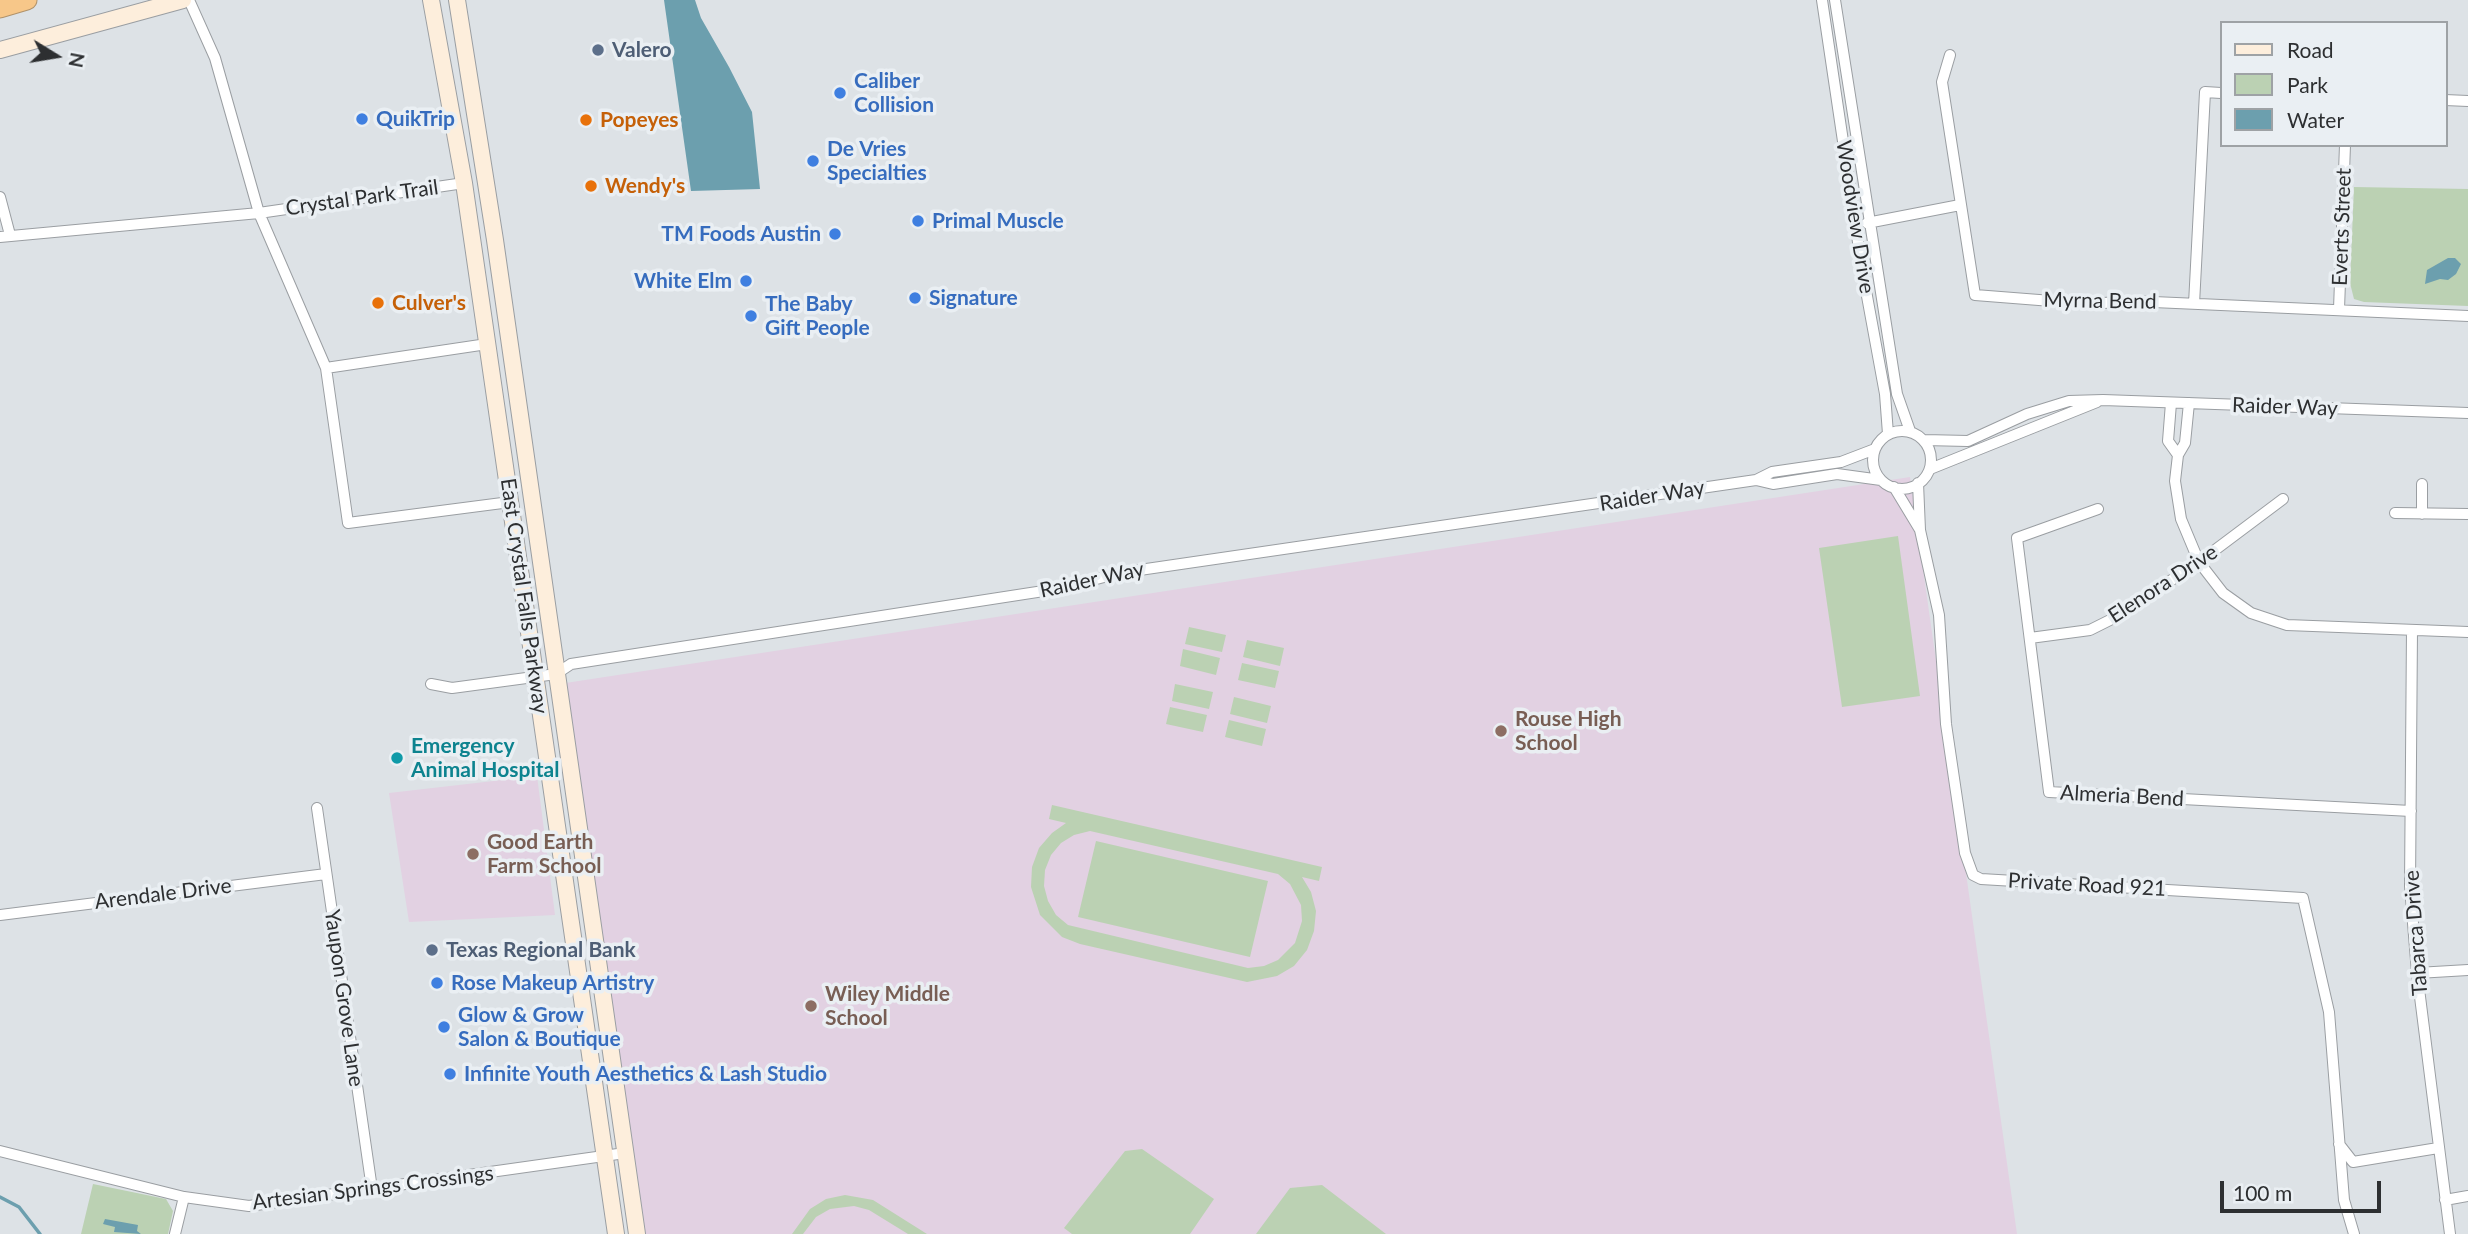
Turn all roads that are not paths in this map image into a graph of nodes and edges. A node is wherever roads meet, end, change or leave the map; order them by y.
1 (27, 0) edge
2 (183, 0) edge
3 (189, 0) edge
4 (431, 0) edge
5 (459, 0) edge
6 (1822, 0) edge
7 (1835, 0) edge
8 (0, 8) edge
9 (0, 50) edge
10 (1950, 55) dead end
11 (2220, 93) edge
12 (2447, 100) edge
13 (2468, 101) edge
14 (2345, 147) edge
15 (464, 183) junction
16 (0, 197) edge
17 (1960, 205) junction
18 (259, 213) junction
19 (1871, 222) junction
20 (1855, 225) junction
21 (5, 236) edge
22 (2194, 303) junction
23 (2339, 309) junction
24 (2468, 316) edge
25 (509, 341) junction
26 (487, 344) junction
27 (326, 368) junction
28 (2103, 400) junction
29 (2171, 403) junction
30 (2189, 403) junction
31 (2468, 413) edge
32 (1910, 431) junction
33 (1888, 435) junction
34 (1924, 440) junction
35 (1875, 449) junction
36 (2178, 455) junction
37 (1930, 469) junction
38 (1756, 480) junction
39 (1881, 480) junction
40 (1919, 483) junction
41 (2422, 484) dead end
42 (1894, 487) junction
43 (530, 499) junction
44 (2283, 499) dead end
45 (510, 502) junction
46 (2098, 509) dead end
47 (2395, 513) dead end
48 (2422, 514) junction
49 (2468, 514) edge
50 (1920, 530) junction
51 (2199, 562) junction
52 (2412, 629) junction
53 (2468, 632) edge
54 (2029, 638) junction
55 (556, 674) junction
56 (536, 677) junction
57 (431, 684) dead end
58 (317, 808) dead end
59 (2411, 811) junction
60 (326, 874) junction
61 (0, 915) edge
62 (591, 919) junction
63 (570, 922) junction
64 (2468, 970) edge
65 (2417, 973) junction
66 (2338, 1142) junction
67 (2438, 1148) junction
68 (0, 1151) edge
69 (625, 1153) junction
70 (605, 1157) junction
71 (372, 1189) junction
72 (2468, 1196) edge
73 (184, 1197) junction
74 (2445, 1200) junction
75 (175, 1234) edge
76 (616, 1234) edge
77 (637, 1234) edge
78 (2354, 1234) edge
79 (2450, 1234) edge

1 - 8 highway
2 - 9 main road
3 - 18 street
4 - 15 main road, East Crystal Falls Parkway
5 - 25 main road, East Crystal Falls Parkway
6 - 20 street, Woodview Drive
7 - 19 street, Woodview Drive
10 - 17 street, Myrna Bend
11 - 22 street
12 - 13 street
14 - 23 street, Everts Street
15 - 18 street, Crystal Park Trail
15 - 26 main road, East Crystal Falls Parkway
16 - 21 street
17 - 19 street
17 - 22 street, Myrna Bend
18 - 21 street, Crystal Park Trail
18 - 27 street
19 - 20 street
19 - 32 street, Woodview Drive
20 - 33 street, Woodview Drive
22 - 23 street, Myrna Bend
23 - 24 street, Myrna Bend
25 - 26 main road
25 - 43 main road, East Crystal Falls Parkway
26 - 27 street
26 - 45 main road, East Crystal Falls Parkway
27 - 45 street
28 - 29 street, Raider Way
28 - 34 street, Raider Way
28 - 37 street, Raider Way
29 - 30 street, Raider Way
29 - 36 street
30 - 31 street, Raider Way
30 - 36 street
32 - 33 street
32 - 34 street
33 - 35 street
34 - 37 street
35 - 38 street, Raider Way
35 - 39 street
36 - 51 street
37 - 40 street
38 - 39 street, Raider Way
38 - 55 street, Raider Way
39 - 42 street
40 - 42 street
40 - 50 street, Private Road 921
41 - 48 street
42 - 50 street, Private Road 921
43 - 45 main road
43 - 55 main road, East Crystal Falls Parkway
44 - 51 street, Elenora Drive
45 - 56 main road, East Crystal Falls Parkway
46 - 54 street, Almeria Bend
47 - 48 street
48 - 49 street
50 - 66 street, Private Road 921
51 - 52 street
51 - 54 street, Elenora Drive
52 - 53 street
52 - 59 street, Tabarca Drive
54 - 59 street, Almeria Bend
55 - 56 street, Raider Way
55 - 62 main road, East Crystal Falls Parkway
56 - 57 street, Raider Way
56 - 63 main road, East Crystal Falls Parkway
58 - 60 street, Yaupon Grove Lane
59 - 65 street, Tabarca Drive
60 - 61 street, Arendale Drive
60 - 71 street, Yaupon Grove Lane
62 - 63 main road
62 - 69 main road, East Crystal Falls Parkway
63 - 70 main road, East Crystal Falls Parkway
64 - 65 street
65 - 67 street, Tabarca Drive
66 - 67 street
66 - 78 street, Private Road 921
67 - 74 street, Tabarca Drive
68 - 73 street, Artesian Springs Crossings
69 - 70 street, Artesian Springs Crossings
69 - 77 main road, East Crystal Falls Parkway
70 - 71 street, Artesian Springs Crossings
70 - 76 main road, East Crystal Falls Parkway
71 - 73 street, Artesian Springs Crossings
72 - 74 street
73 - 75 street
74 - 79 street, Tabarca Drive

